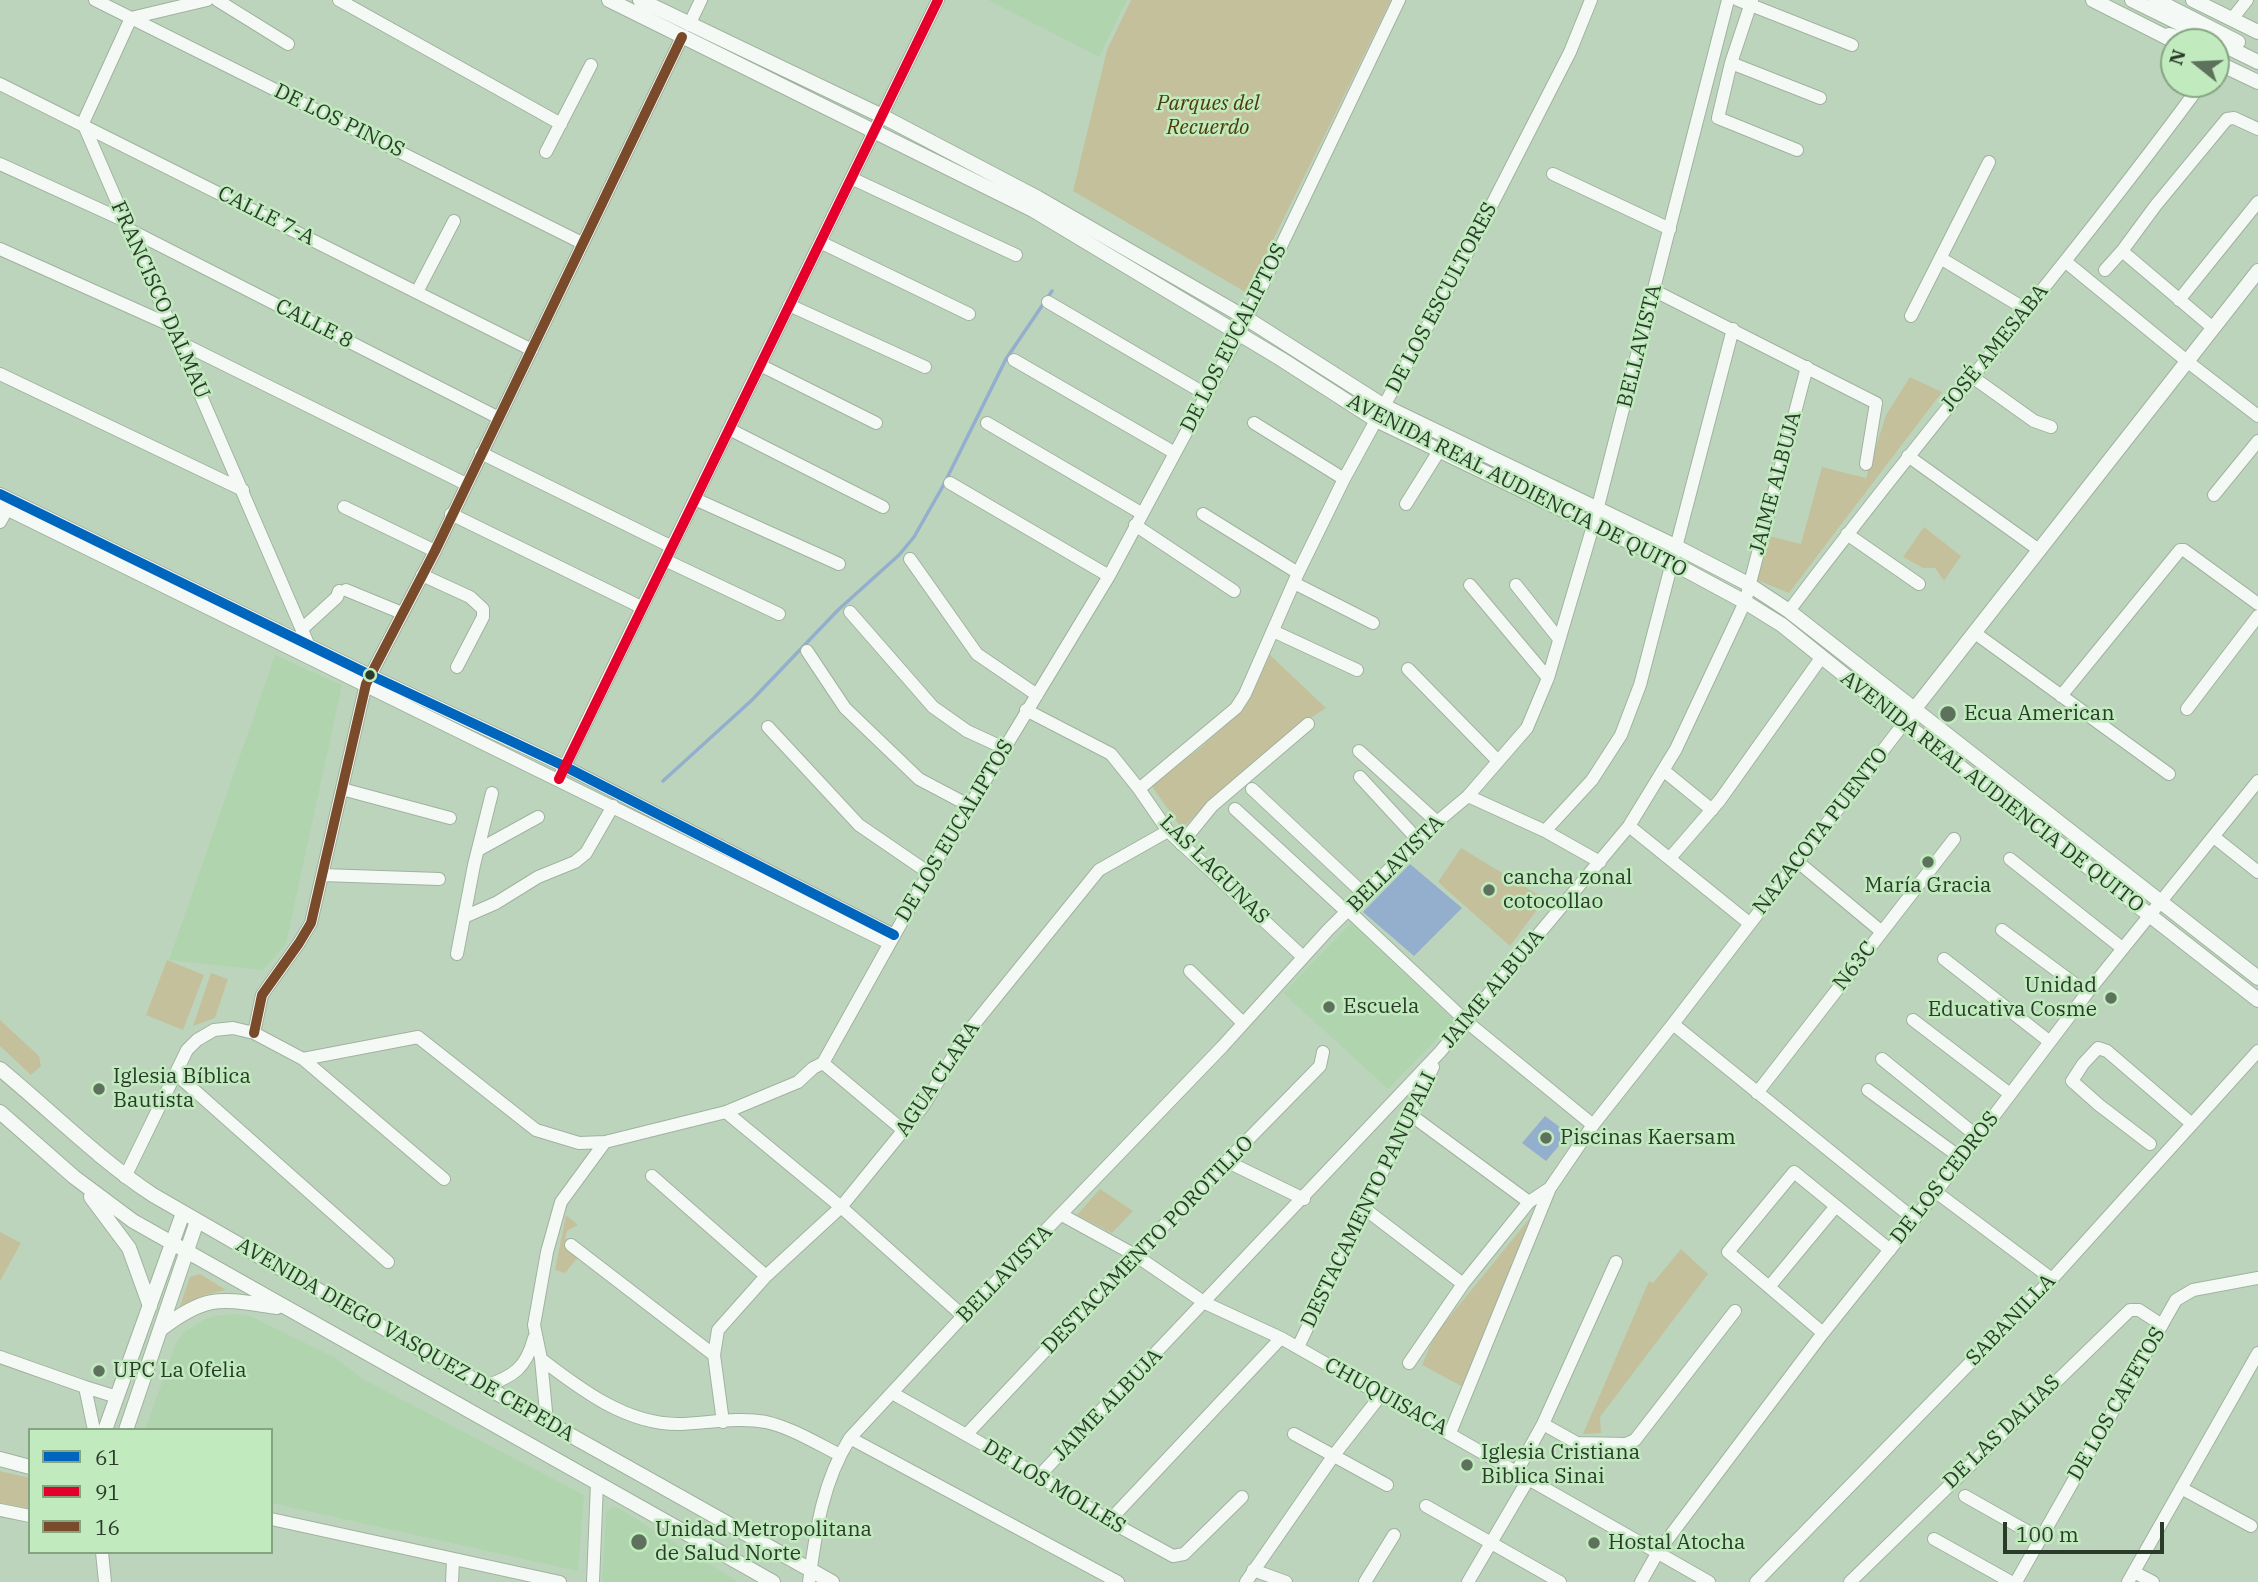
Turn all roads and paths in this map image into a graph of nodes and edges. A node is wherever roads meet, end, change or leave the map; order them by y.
1 (95, 0) edge
2 (207, 0) edge
3 (217, 0) edge
4 (340, 0) edge
5 (609, 0) edge
6 (640, 0) edge
7 (701, 0) edge
8 (938, 0) edge
9 (1399, 0) edge
10 (1591, 0) edge
11 (1728, 0) edge
12 (2093, 0) edge
13 (2132, 0) edge
14 (2155, 0) edge
15 (2193, 0) edge
16 (2248, 0) edge
17 (1747, 1) edge
18 (131, 18) junction
19 (2232, 19) junction
20 (2151, 29) junction
21 (686, 31) junction
22 (2160, 32) edge
23 (2258, 32) edge
24 (2160, 34) edge
25 (288, 44) dead end
26 (1853, 45) dead end
27 (2258, 52) edge
28 (2230, 59) edge
29 (2258, 62) edge
30 (1731, 63) junction
31 (591, 65) dead end
32 (2230, 69) edge
33 (2258, 73) edge
34 (2258, 82) edge
35 (0, 84) edge
36 (1820, 98) dead end
37 (2190, 98) edge
38 (881, 116) junction
39 (83, 124) junction
40 (561, 124) junction
41 (2258, 129) edge
42 (874, 131) junction
43 (1797, 150) dead end
44 (546, 152) dead end
45 (1989, 162) dead end
46 (0, 164) edge
47 (1553, 174) dead end
48 (851, 178) junction
49 (2258, 202) edge
50 (454, 221) dead end
51 (125, 224) junction
52 (1670, 229) junction
53 (820, 242) junction
54 (582, 243) junction
55 (0, 249) edge
56 (2122, 251) junction
57 (1016, 255) dead end
58 (1942, 259) junction
59 (2258, 259) edge
60 (2066, 262) junction
61 (2105, 271) dead end
62 (2258, 271) edge
63 (2258, 281) edge
64 (1654, 291) junction
65 (417, 292) junction
66 (2236, 299) junction
67 (2179, 300) junction
68 (1048, 302) dead end
69 (789, 306) junction
70 (2027, 310) junction
71 (969, 314) dead end
72 (1912, 316) dead end
73 (1246, 318) junction
74 (170, 325) junction
75 (2213, 328) junction
76 (1733, 329) junction
77 (1239, 334) junction
78 (179, 342) junction
79 (532, 349) junction
80 (1014, 360) dead end
81 (2188, 362) junction
82 (760, 365) junction
83 (925, 367) dead end
84 (1807, 367) junction
85 (0, 374) edge
86 (1971, 376) junction
87 (1207, 395) junction
88 (1384, 406) junction
89 (2258, 416) edge
90 (499, 418) junction
91 (1376, 420) junction
92 (876, 423) dead end
93 (1254, 423) dead end
94 (987, 424) dead end
95 (2052, 427) dead end
96 (729, 429) junction
97 (2258, 441) edge
98 (1439, 452) junction
99 (481, 453) junction
100 (1175, 453) junction
101 (1908, 456) junction
102 (1866, 464) dead end
103 (1344, 479) junction
104 (950, 483) dead end
105 (466, 484) junction
106 (243, 490) junction
107 (2214, 495) dead end
108 (695, 499) junction
109 (5, 502) edge
110 (1406, 504) dead end
111 (344, 507) dead end
112 (883, 507) dead end
113 (1598, 509) junction
114 (452, 514) junction
115 (1203, 514) dead end
116 (1138, 519) junction
117 (0, 522) edge
118 (1593, 526) junction
119 (1847, 534) junction
120 (1675, 546) junction
121 (670, 547) junction
122 (2039, 550) junction
123 (435, 551) junction
124 (910, 559) dead end
125 (665, 560) junction
126 (1671, 562) junction
127 (839, 564) dead end
128 (422, 575) junction
129 (1109, 576) junction
130 (1296, 578) junction
131 (1748, 584) junction
132 (1920, 584) dead end
133 (1470, 585) dead end
134 (1516, 585) dead end
135 (1234, 591) dead end
136 (1745, 602) junction
137 (2258, 604) edge
138 (641, 607) junction
139 (1789, 611) junction
140 (850, 612) dead end
141 (402, 613) junction
142 (779, 614) dead end
143 (2258, 616) edge
144 (1373, 623) dead end
145 (302, 629) junction
146 (1273, 631) junction
147 (1975, 633) junction
148 (1559, 639) junction
149 (307, 650) junction
150 (807, 651) dead end
151 (1821, 658) junction
152 (457, 667) dead end
153 (1408, 669) dead end
154 (1357, 670) dead end
155 (1548, 678) junction
156 (368, 680) junction
157 (1037, 695) junction
158 (2061, 696) junction
159 (1915, 709) junction
160 (2187, 709) dead end
161 (1026, 710) junction
162 (1903, 723) junction
163 (1308, 724) dead end
164 (768, 727) dead end
165 (1004, 748) junction
166 (1359, 751) dead end
167 (1498, 761) junction
168 (564, 766) junction
169 (1663, 770) junction
170 (2169, 774) dead end
171 (1360, 776) dead end
172 (559, 779) junction
173 (2258, 781) edge
174 (342, 789) junction
175 (1139, 789) junction
176 (1252, 789) dead end
177 (492, 793) dead end
178 (1468, 796) junction
179 (613, 806) junction
180 (970, 806) junction
181 (1235, 809) dead end
182 (1712, 810) junction
183 (538, 817) dead end
184 (450, 818) dead end
185 (1437, 822) junction
186 (1629, 826) junction
187 (1168, 831) junction
188 (1545, 831) junction
189 (2214, 837) junction
190 (1954, 839) dead end
191 (1419, 840) junction
192 (1181, 844) junction
193 (478, 850) junction
194 (1670, 858) junction
195 (2010, 859) dead end
196 (1600, 862) junction
197 (1798, 862) junction
198 (2258, 872) edge
199 (929, 873) junction
200 (322, 876) junction
201 (439, 879) dead end
202 (1365, 895) junction
203 (2161, 901) junction
204 (1348, 912) junction
205 (2149, 915) junction
206 (464, 917) junction
207 (1749, 923) junction
208 (2002, 930) dead end
209 (1882, 932) junction
210 (892, 939) junction
211 (2122, 948) junction
212 (457, 954) dead end
213 (1303, 957) junction
214 (1944, 959) dead end
215 (1190, 971) dead end
216 (2258, 978) edge
217 (2087, 993) junction
218 (2258, 1000) edge
219 (1913, 1020) dead end
220 (1467, 1022) junction
221 (1243, 1023) junction
222 (1673, 1024) junction
223 (254, 1033) junction
224 (2050, 1042) junction
225 (2258, 1051) edge
226 (1323, 1052) dead end
227 (1440, 1052) junction
228 (303, 1059) junction
229 (1882, 1059) dead end
230 (823, 1063) junction
231 (0, 1069) edge
232 (176, 1074) junction
233 (1868, 1090) dead end
234 (1757, 1093) junction
235 (2010, 1094) junction
236 (0, 1112) edge
237 (726, 1112) junction
238 (1410, 1112) junction
239 (2192, 1124) junction
240 (1593, 1125) junction
241 (904, 1131) junction
242 (1978, 1137) junction
243 (605, 1142) junction
244 (2150, 1144) dead end
245 (1961, 1158) junction
246 (1228, 1162) junction
247 (652, 1176) dead end
248 (74, 1177) junction
249 (125, 1177) junction
250 (444, 1179) dead end
251 (1550, 1188) junction
252 (1936, 1192) junction
253 (1304, 1199) junction
254 (1529, 1202) junction
255 (1836, 1206) junction
256 (841, 1207) junction
257 (1365, 1209) junction
258 (183, 1213) junction
259 (1062, 1215) junction
260 (1914, 1219) junction
261 (197, 1221) junction
262 (171, 1244) junction
263 (571, 1245) dead end
264 (1890, 1250) junction
265 (186, 1253) junction
266 (1135, 1255) junction
267 (388, 1262) dead end
268 (1616, 1262) dead end
269 (766, 1276) junction
270 (2258, 1278) edge
271 (2052, 1279) junction
272 (1463, 1284) junction
273 (1769, 1287) junction
274 (1205, 1303) junction
275 (150, 1306) junction
276 (287, 1309) junction
277 (1735, 1311) dead end
278 (963, 1316) junction
279 (2162, 1325) junction
280 (161, 1329) junction
281 (1824, 1333) junction
282 (535, 1334) junction
283 (1282, 1338) junction
284 (1298, 1348) junction
285 (2258, 1353) edge
286 (713, 1355) junction
287 (0, 1357) edge
288 (541, 1359) junction
289 (1409, 1363) dead end
290 (485, 1386) junction
291 (85, 1387) junction
292 (892, 1393) junction
293 (1381, 1395) junction
294 (117, 1397) junction
295 (547, 1422) junction
296 (723, 1422) junction
297 (1543, 1424) junction
298 (94, 1428) edge
299 (106, 1428) edge
300 (127, 1428) edge
301 (1450, 1433) junction
302 (967, 1434) junction
303 (1294, 1434) dead end
304 (850, 1438) junction
305 (840, 1455) junction
306 (1334, 1455) junction
307 (0, 1459) edge
308 (28, 1466) edge
309 (1523, 1475) junction
310 (1039, 1476) junction
311 (597, 1483) junction
312 (1387, 1485) dead end
313 (2181, 1488) junction
314 (1965, 1496) dead end
315 (1242, 1497) dead end
316 (1426, 1506) dead end
317 (0, 1510) edge
318 (28, 1516) edge
319 (273, 1519) edge
320 (1109, 1521) junction
321 (2251, 1526) dead end
322 (1394, 1535) dead end
323 (1934, 1539) dead end
324 (2041, 1539) junction
325 (1491, 1544) junction
326 (1658, 1552) junction
327 (102, 1554) edge
328 (453, 1560) junction
329 (1253, 1570) junction
330 (810, 1576) edge
331 (2131, 1577) edge
332 (1765, 1579) edge
333 (105, 1582) edge
334 (452, 1582) edge
335 (560, 1582) edge
336 (593, 1582) edge
337 (773, 1582) edge
338 (832, 1582) edge
339 (1118, 1582) edge
340 (1246, 1582) edge
341 (1286, 1582) edge
342 (1365, 1582) edge
343 (1468, 1582) edge
344 (1560, 1582) edge
345 (1642, 1582) edge
346 (1709, 1582) edge
347 (1850, 1582) edge
348 (2014, 1582) edge
349 (2153, 1582) edge

1 - 18 street, DE LOS PINOS
2 - 18 street
3 - 25 street
4 - 40 street
5 - 21 main road, AVENIDA REAL AUDIENCIA DE QUITO
6 - 21 main road, AVENIDA REAL AUDIENCIA DE QUITO
7 - 21 street
8 - 38 street
9 - 73 street, DE LOS EUCALIPTOS
10 - 88 street, DE LOS ESCULTORES
11 - 52 street, BELLAVISTA
12 - 20 main road
13 - 29 main road
14 - 27 main road
15 - 19 main road
16 - 19 street
17 - 26 street
17 - 30 street
18 - 39 street
18 - 54 street, DE LOS PINOS
19 - 23 main road
20 - 22 main road
20 - 24 main road
21 - 38 main road, AVENIDA REAL AUDIENCIA DE QUITO
21 - 42 main road, AVENIDA REAL AUDIENCIA DE QUITO
21 - 54 street
28 - 33 main road
30 - 36 street
30 - 43 street
31 - 40 street
32 - 34 main road
35 - 39 street, CALLE 7-A
37 - 60 street, JOSÉ AMESABA
38 - 42 street
38 - 73 main road, AVENIDA REAL AUDIENCIA DE QUITO
39 - 51 street, FRANCISCO DALMAU
39 - 65 street, CALLE 7-A
40 - 44 street
41 - 56 street
42 - 48 street
42 - 77 main road, AVENIDA REAL AUDIENCIA DE QUITO
45 - 58 street
46 - 51 street, CALLE 8
47 - 52 street
48 - 53 street
48 - 57 street
49 - 67 street
50 - 65 street
51 - 74 street, FRANCISCO DALMAU
51 - 90 street, CALLE 8
52 - 64 street, BELLAVISTA
53 - 69 street
53 - 71 street
54 - 79 street
55 - 74 street
56 - 61 street
56 - 67 street
58 - 70 street
58 - 72 street
59 - 66 main road
60 - 70 street, JOSÉ AMESABA
60 - 81 street
62 - 66 main road, NAZACOTA PUENTO
63 - 66 main road, NAZACOTA PUENTO
64 - 76 street
64 - 113 street, BELLAVISTA
65 - 79 street, CALLE 7-A
66 - 75 main road, NAZACOTA PUENTO
67 - 75 street
68 - 87 street
69 - 82 street
69 - 83 street
70 - 86 street, JOSÉ AMESABA
73 - 77 street, DE LOS EUCALIPTOS
73 - 88 main road, AVENIDA REAL AUDIENCIA DE QUITO
74 - 78 street, FRANCISCO DALMAU
75 - 81 main road, NAZACOTA PUENTO
76 - 84 street
76 - 120 street
77 - 87 street, DE LOS EUCALIPTOS
77 - 91 main road, AVENIDA REAL AUDIENCIA DE QUITO
78 - 105 street
78 - 106 street, FRANCISCO DALMAU
79 - 90 street
80 - 100 street
81 - 89 street
81 - 122 main road, NAZACOTA PUENTO
82 - 92 street
82 - 96 street
84 - 102 street
84 - 131 street, JAIME ALBUJA
85 - 106 street
86 - 95 street
86 - 101 street, JOSÉ AMESABA
87 - 100 street, DE LOS EUCALIPTOS
88 - 91 street, DE LOS ESCULTORES
88 - 113 main road, AVENIDA REAL AUDIENCIA DE QUITO
90 - 99 street
91 - 98 main road, AVENIDA REAL AUDIENCIA DE QUITO
91 - 103 street, DE LOS ESCULTORES
93 - 103 street
94 - 116 street
96 - 108 street
96 - 112 street
97 - 107 street
98 - 110 street
98 - 118 main road, AVENIDA REAL AUDIENCIA DE QUITO
99 - 105 street
99 - 121 street
100 - 116 street, DE LOS EUCALIPTOS
101 - 119 street, JOSÉ AMESABA
101 - 122 street
103 - 130 street, DE LOS ESCULTORES
104 - 129 street
105 - 114 street
106 - 145 street, FRANCISCO DALMAU
108 - 121 street
108 - 127 street
109 - 117 street
109 - 149 street
111 - 123 street
113 - 118 street, BELLAVISTA
113 - 120 main road, AVENIDA REAL AUDIENCIA DE QUITO
114 - 123 street
114 - 138 street
115 - 130 street
116 - 129 street, DE LOS EUCALIPTOS
116 - 135 street
118 - 126 main road, AVENIDA REAL AUDIENCIA DE QUITO
118 - 148 street, BELLAVISTA
119 - 132 street
119 - 139 street, JOSÉ AMESABA
120 - 126 street
120 - 131 main road, AVENIDA REAL AUDIENCIA DE QUITO
121 - 125 street
122 - 147 main road, NAZACOTA PUENTO
123 - 128 street
124 - 157 street
125 - 138 street
125 - 142 street
126 - 136 main road, AVENIDA REAL AUDIENCIA DE QUITO
126 - 188 street
128 - 141 street
128 - 152 street
129 - 157 street, DE LOS EUCALIPTOS
130 - 144 street
130 - 146 street, DE LOS ESCULTORES
131 - 136 street, JAIME ALBUJA
131 - 139 main road, AVENIDA REAL AUDIENCIA DE QUITO
133 - 155 street
134 - 148 street
136 - 151 main road, AVENIDA REAL AUDIENCIA DE QUITO
136 - 169 street, JAIME ALBUJA
137 - 158 street
138 - 168 street
139 - 159 main road, AVENIDA REAL AUDIENCIA DE QUITO
140 - 165 street
141 - 145 street
141 - 156 street
143 - 160 street
145 - 149 street, FRANCISCO DALMAU
146 - 154 street
146 - 175 street, DE LOS ESCULTORES
147 - 158 street
147 - 159 main road, NAZACOTA PUENTO
148 - 155 street, BELLAVISTA
149 - 156 street
150 - 180 street
151 - 162 main road, AVENIDA REAL AUDIENCIA DE QUITO
151 - 182 street
153 - 167 street
155 - 167 street, BELLAVISTA
156 - 168 street
156 - 172 street
156 - 174 street
157 - 161 street, DE LOS EUCALIPTOS
158 - 170 street
159 - 162 main road, NAZACOTA PUENTO
159 - 203 main road, AVENIDA REAL AUDIENCIA DE QUITO
161 - 165 street, DE LOS EUCALIPTOS
161 - 175 street, LAS LAGUNAS
162 - 197 street, NAZACOTA PUENTO
162 - 205 main road, AVENIDA REAL AUDIENCIA DE QUITO
163 - 192 street
164 - 199 street
165 - 180 street, DE LOS EUCALIPTOS
166 - 185 street
167 - 178 street, BELLAVISTA
168 - 172 street
168 - 210 street
169 - 182 street
169 - 186 street, JAIME ALBUJA
171 - 191 street
172 - 179 street
173 - 189 street, DE LOS CEDROS
174 - 184 street
174 - 200 street
175 - 187 street, LAS LAGUNAS
176 - 202 street
177 - 193 street
178 - 185 street, BELLAVISTA
178 - 188 street
179 - 206 street
179 - 210 street
180 - 199 street, DE LOS EUCALIPTOS
181 - 204 street
182 - 194 street
183 - 193 street
185 - 191 street, BELLAVISTA
186 - 194 street
186 - 196 street, JAIME ALBUJA
187 - 192 street, LAS LAGUNAS
187 - 241 street, AGUA CLARA
188 - 196 street
189 - 198 street
189 - 203 street, DE LOS CEDROS
190 - 209 street, N63C
191 - 202 street, BELLAVISTA
192 - 213 street, LAS LAGUNAS
193 - 206 street
194 - 207 street
195 - 211 street
196 - 220 street, JAIME ALBUJA
197 - 207 street, NAZACOTA PUENTO
197 - 209 street
199 - 210 street, DE LOS EUCALIPTOS
200 - 201 street
200 - 223 street
202 - 204 street, BELLAVISTA
203 - 205 street, DE LOS CEDROS
203 - 216 main road, AVENIDA REAL AUDIENCIA DE QUITO
204 - 213 street, BELLAVISTA
204 - 220 street
205 - 211 street, DE LOS CEDROS
205 - 218 main road, AVENIDA REAL AUDIENCIA DE QUITO
206 - 212 street
207 - 222 street, NAZACOTA PUENTO
208 - 217 street
209 - 234 street, N63C
210 - 230 street, DE LOS EUCALIPTOS
211 - 217 street, DE LOS CEDROS
213 - 221 street, BELLAVISTA
214 - 224 street
215 - 221 street
217 - 224 street, DE LOS CEDROS
219 - 235 street
220 - 227 street, JAIME ALBUJA
220 - 240 street
221 - 259 street, BELLAVISTA
222 - 234 street
222 - 240 street, NAZACOTA PUENTO
223 - 228 street
223 - 232 street
224 - 235 street, DE LOS CEDROS
225 - 239 street, SABANILLA
226 - 246 street, DESTACAMENTO POROTILLO
227 - 238 street, DESTACAMENTO PANUPALI
227 - 253 street, JAIME ALBUJA
228 - 243 street, DE LOS EUCALIPTOS
228 - 250 street
229 - 242 street
230 - 237 street, DE LOS EUCALIPTOS
230 - 241 street
231 - 249 main road, AVENIDA DIEGO VASQUEZ DE CEPEDA
232 - 249 street
232 - 267 street
233 - 245 street
234 - 260 street
235 - 242 street, DE LOS CEDROS
236 - 248 main road, AVENIDA DIEGO VASQUEZ DE CEPEDA
237 - 243 street, DE LOS EUCALIPTOS
237 - 256 street
238 - 254 street
238 - 257 street, DESTACAMENTO PANUPALI
239 - 244 street
239 - 271 street, SABANILLA
240 - 251 street, NAZACOTA PUENTO
241 - 256 street, AGUA CLARA
242 - 245 street, DE LOS CEDROS
243 - 282 street
245 - 252 street, DE LOS CEDROS
246 - 253 street
246 - 266 street, DESTACAMENTO POROTILLO
247 - 269 street
248 - 262 main road, AVENIDA DIEGO VASQUEZ DE CEPEDA
248 - 275 main road
249 - 258 main road, AVENIDA DIEGO VASQUEZ DE CEPEDA
251 - 254 street, NAZACOTA PUENTO
251 - 301 street
252 - 260 street, DE LOS CEDROS
252 - 271 street
253 - 274 street, JAIME ALBUJA
254 - 272 street, NAZACOTA PUENTO
255 - 264 street
255 - 273 street
255 - 273 street
256 - 269 street, AGUA CLARA
256 - 278 street
257 - 272 street
257 - 284 street, DESTACAMENTO PANUPALI
258 - 261 main road, AVENIDA DIEGO VASQUEZ DE CEPEDA
258 - 262 main road
259 - 266 street, CHUQUISACA
259 - 278 street, BELLAVISTA
260 - 264 street, DE LOS CEDROS
261 - 265 main road
261 - 290 main road, AVENIDA DIEGO VASQUEZ DE CEPEDA
262 - 265 main road, AVENIDA DIEGO VASQUEZ DE CEPEDA
262 - 275 main road
263 - 286 street
264 - 281 street, DE LOS CEDROS
265 - 276 main road, AVENIDA DIEGO VASQUEZ DE CEPEDA
265 - 280 main road
266 - 274 street, CHUQUISACA
266 - 302 street, DESTACAMENTO POROTILLO
268 - 297 street
269 - 286 street, AGUA CLARA
270 - 279 street, DE LOS CAFETOS
271 - 332 street, SABANILLA
272 - 289 street, NAZACOTA PUENTO
273 - 281 street
274 - 283 street, CHUQUISACA
274 - 310 street, JAIME ALBUJA
275 - 294 main road
276 - 280 main road
276 - 311 main road, AVENIDA DIEGO VASQUEZ DE CEPEDA
277 - 297 street
278 - 292 street, BELLAVISTA
279 - 324 street, DE LOS CAFETOS
279 - 347 street, DE LAS DALIAS
280 - 300 main road
281 - 326 street, DE LOS CEDROS
282 - 288 street
282 - 290 street
283 - 284 street, CHUQUISACA
283 - 320 street, DESTACAMENTO PANUPALI
284 - 293 street, CHUQUISACA
285 - 313 street
286 - 296 street, AGUA CLARA
287 - 291 street
288 - 295 street
288 - 296 street
290 - 295 main road, AVENIDA DIEGO VASQUEZ DE CEPEDA
291 - 294 street
291 - 298 street
292 - 302 street, DE LOS MOLLES
292 - 304 street, BELLAVISTA
293 - 301 street, CHUQUISACA
293 - 306 street
294 - 299 main road
295 - 330 main road, AVENIDA DIEGO VASQUEZ DE CEPEDA
296 - 305 street
297 - 309 street
301 - 309 street, CHUQUISACA
302 - 310 street, DE LOS MOLLES
303 - 306 street
304 - 305 street, BELLAVISTA
304 - 339 street
305 - 330 street, BELLAVISTA
306 - 312 street
306 - 329 street
307 - 308 main road
309 - 325 street
309 - 326 street, CHUQUISACA
310 - 320 street, DE LOS MOLLES
311 - 336 street
311 - 337 main road, AVENIDA DIEGO VASQUEZ DE CEPEDA
313 - 321 street
313 - 331 street
314 - 324 street
315 - 320 street, DE LOS MOLLES
316 - 325 street
317 - 318 street
319 - 328 street
322 - 342 street
323 - 348 street
324 - 348 street, DE LOS CAFETOS
325 - 343 street
325 - 344 street
326 - 345 street, DE LOS CEDROS
326 - 346 street, CHUQUISACA
327 - 333 street
328 - 334 street
328 - 335 street
329 - 340 street
329 - 341 street
330 - 338 main road, AVENIDA DIEGO VASQUEZ DE CEPEDA
331 - 349 street

